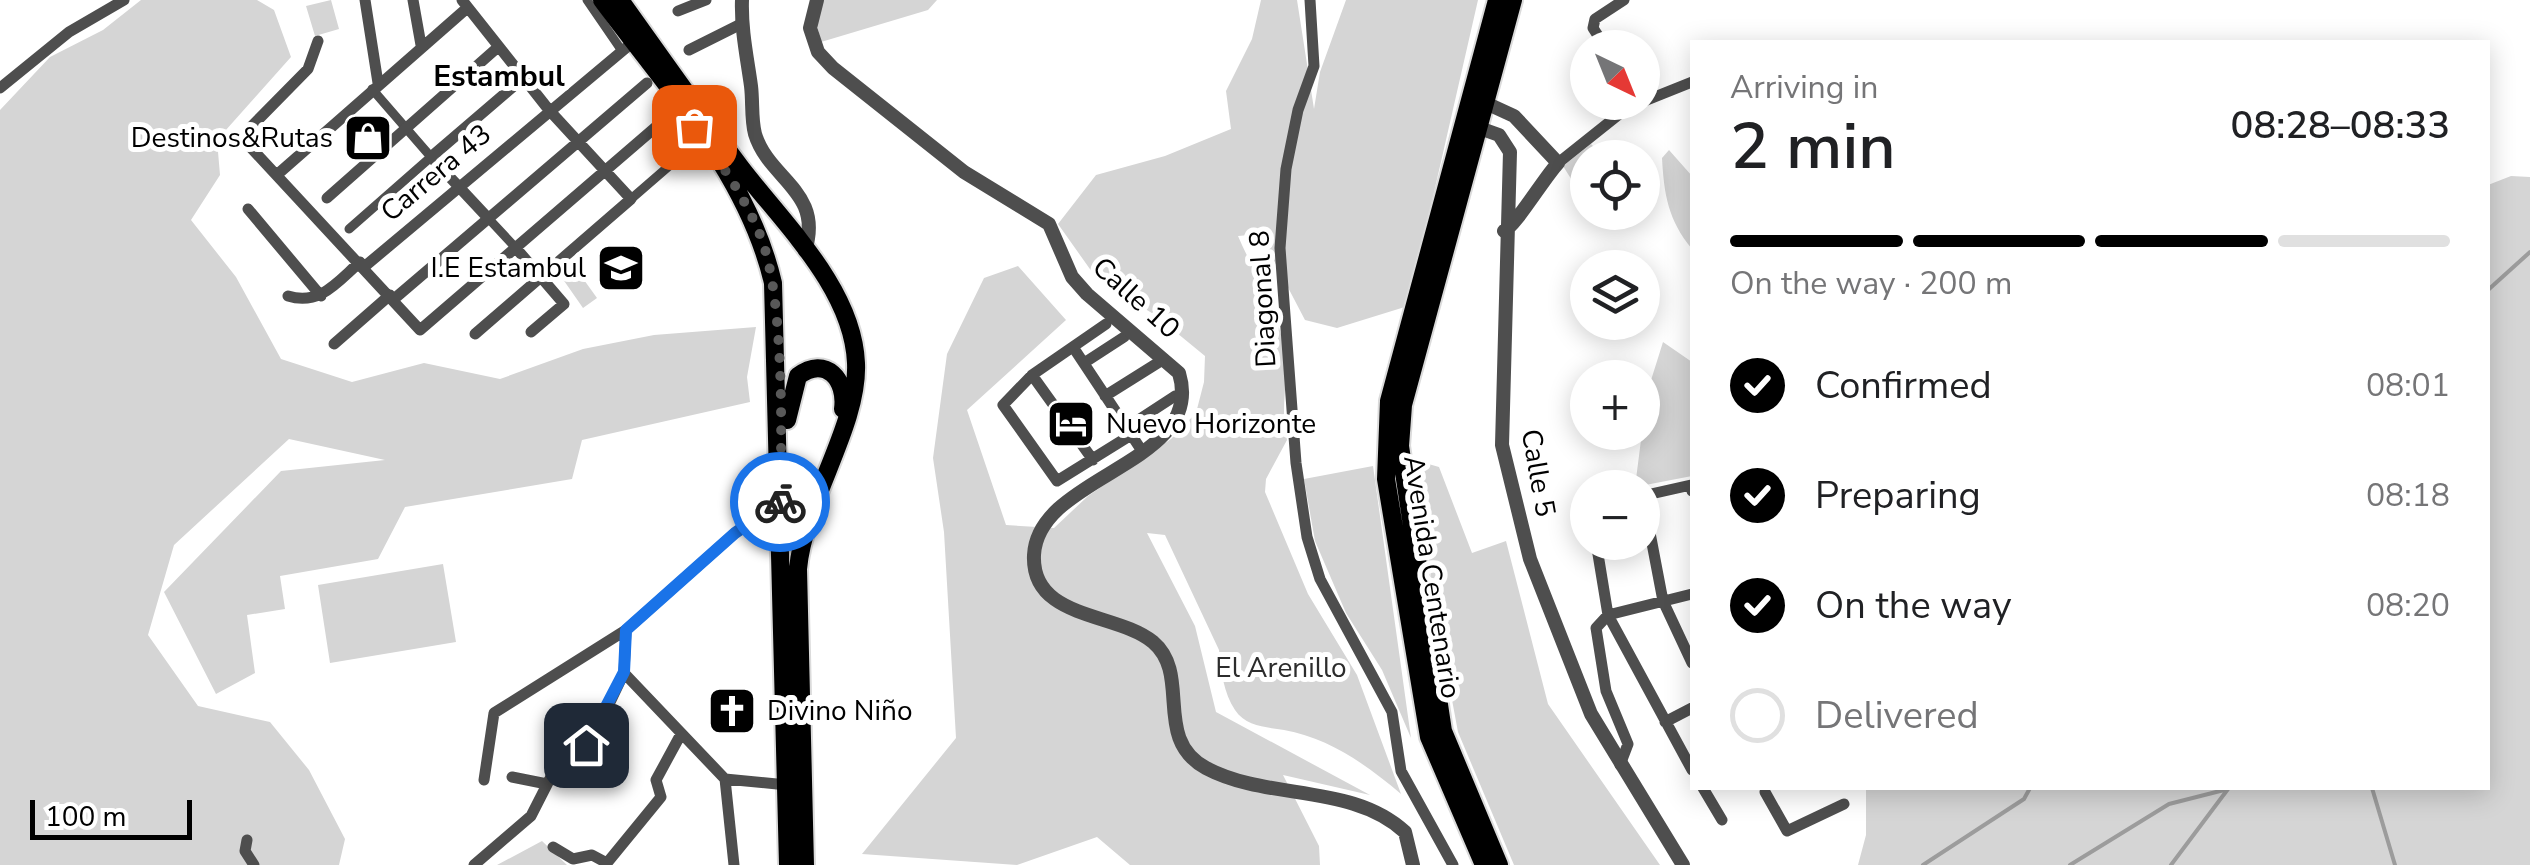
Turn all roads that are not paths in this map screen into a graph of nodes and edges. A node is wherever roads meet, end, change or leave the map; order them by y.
1 (124, 0) edge
2 (365, 0) edge
3 (413, 0) edge
4 (587, 0) edge
5 (602, 0) edge
6 (620, 0) edge
7 (706, 0) edge
8 (742, 0) edge
9 (818, 0) edge
10 (1310, 0) edge
11 (1624, 0) edge
12 (464, 4) edge
13 (1503, 7) edge
14 (678, 11) dead end
15 (741, 24) junction
16 (1593, 30) edge
17 (318, 41) dead end
18 (421, 45) junction
19 (628, 46) junction
20 (498, 48) junction
21 (689, 50) dead end
22 (523, 78) junction
23 (1690, 83) edge
24 (647, 84) dead end
25 (375, 86) junction
26 (0, 88) edge
27 (1660, 95) edge
28 (1477, 99) junction
29 (549, 110) junction
30 (671, 114) dead end
31 (1608, 120) edge
32 (1470, 125) junction
33 (405, 129) junction
34 (578, 142) junction
35 (431, 158) junction
36 (676, 160) dead end
37 (1558, 163) junction
38 (605, 169) junction
39 (279, 173) junction
40 (459, 188) junction
41 (327, 198) dead end
42 (631, 199) junction
43 (248, 209) dead end
44 (488, 218) junction
45 (349, 229) dead end
46 (1504, 231) junction
47 (515, 247) junction
48 (805, 251) junction
49 (362, 264) junction
50 (541, 278) junction
51 (288, 296) dead end
52 (321, 296) junction
53 (392, 297) junction
54 (1106, 324) dead end
55 (531, 332) dead end
56 (475, 334) dead end
57 (1124, 337) dead end
58 (334, 344) dead end
59 (1073, 347) junction
60 (1164, 359) dead end
61 (1084, 362) junction
62 (1032, 375) junction
63 (1106, 396) junction
64 (1175, 396) dead end
65 (1129, 431) junction
66 (837, 439) junction
67 (1142, 451) junction
68 (1093, 460) junction
69 (780, 470) junction
70 (1690, 488) edge
71 (1660, 493) edge
72 (780, 514) junction
73 (1599, 560) edge
74 (1655, 560) edge
75 (1690, 594) edge
76 (1663, 601) junction
77 (1608, 615) junction
78 (626, 630) junction
79 (1690, 659) edge
80 (624, 672) junction
81 (1690, 709) edge
82 (1664, 722) junction
83 (561, 730) dead end
84 (682, 734) junction
85 (558, 763) junction
86 (1620, 765) junction
87 (1690, 767) edge
88 (512, 777) dead end
89 (725, 779) junction
90 (484, 780) dead end
91 (547, 784) junction
92 (787, 786) junction
93 (1704, 790) edge
94 (1766, 790) edge
95 (1844, 804) dead end
96 (1722, 820) dead end
97 (247, 840) dead end
98 (553, 847) dead end
99 (607, 863) edge
100 (254, 865) edge
101 (474, 865) edge
102 (734, 865) edge
103 (788, 865) edge
104 (804, 865) edge
105 (1413, 865) edge
106 (1453, 865) edge
107 (1484, 865) edge
108 (1498, 865) edge
109 (1683, 865) edge

1 - 26 street
2 - 25 street
3 - 18 street
4 - 19 street
5 - 19 main road
6 - 48 main road
7 - 14 street
8 - 15 street
9 - 67 street, Calle 10
10 - 106 street, Diagonal 8
11 - 16 street
12 - 18 street
12 - 20 street
13 - 28 main road, Avenida Centenario
15 - 21 street
15 - 48 street
17 - 39 street
18 - 25 street
19 - 29 street, Carrera 43
19 - 69 main road
20 - 22 street
20 - 33 street
22 - 29 street
22 - 35 street
23 - 27 street
24 - 34 street
25 - 33 street
25 - 39 street
28 - 32 main road, Avenida Centenario
28 - 37 street
29 - 34 street
29 - 40 street, Carrera 43
30 - 38 street
31 - 37 street
32 - 46 street, Calle 5
32 - 107 main road, Avenida Centenario
32 - 108 main road, Avenida Centenario
33 - 35 street
33 - 41 street
34 - 38 street
34 - 44 street
35 - 40 street
35 - 45 street
36 - 42 street
37 - 46 street
38 - 42 street
38 - 47 street
39 - 49 street
40 - 44 street
40 - 49 street, Carrera 43
42 - 50 street
43 - 52 street
44 - 47 street
44 - 53 street
46 - 86 street, Calle 5
47 - 50 street
47 - 53 street
48 - 66 main road
49 - 52 street, Carrera 43
49 - 53 street
50 - 55 street
50 - 56 street
51 - 52 street
53 - 58 street
54 - 59 street
57 - 61 street
59 - 61 street
59 - 62 street
60 - 63 street
61 - 63 street
62 - 68 street
62 - 68 street
63 - 65 street
64 - 65 street
65 - 67 street
65 - 68 street
66 - 69 main road
66 - 104 main road
67 - 105 street, Calle 10
69 - 72 main road
70 - 71 street
72 - 78 street
72 - 92 main road
73 - 77 street
74 - 76 street
75 - 76 street
76 - 77 street
76 - 79 street
77 - 82 street
77 - 86 street
78 - 80 street
78 - 90 street
80 - 84 street
80 - 85 street
81 - 82 street
82 - 87 street
83 - 85 street
84 - 89 street
84 - 99 street
85 - 91 street
86 - 109 street, Calle 5
88 - 91 street
89 - 92 street
89 - 102 street
91 - 101 street
92 - 103 main road
93 - 96 street
94 - 95 street
97 - 100 street
98 - 99 street

